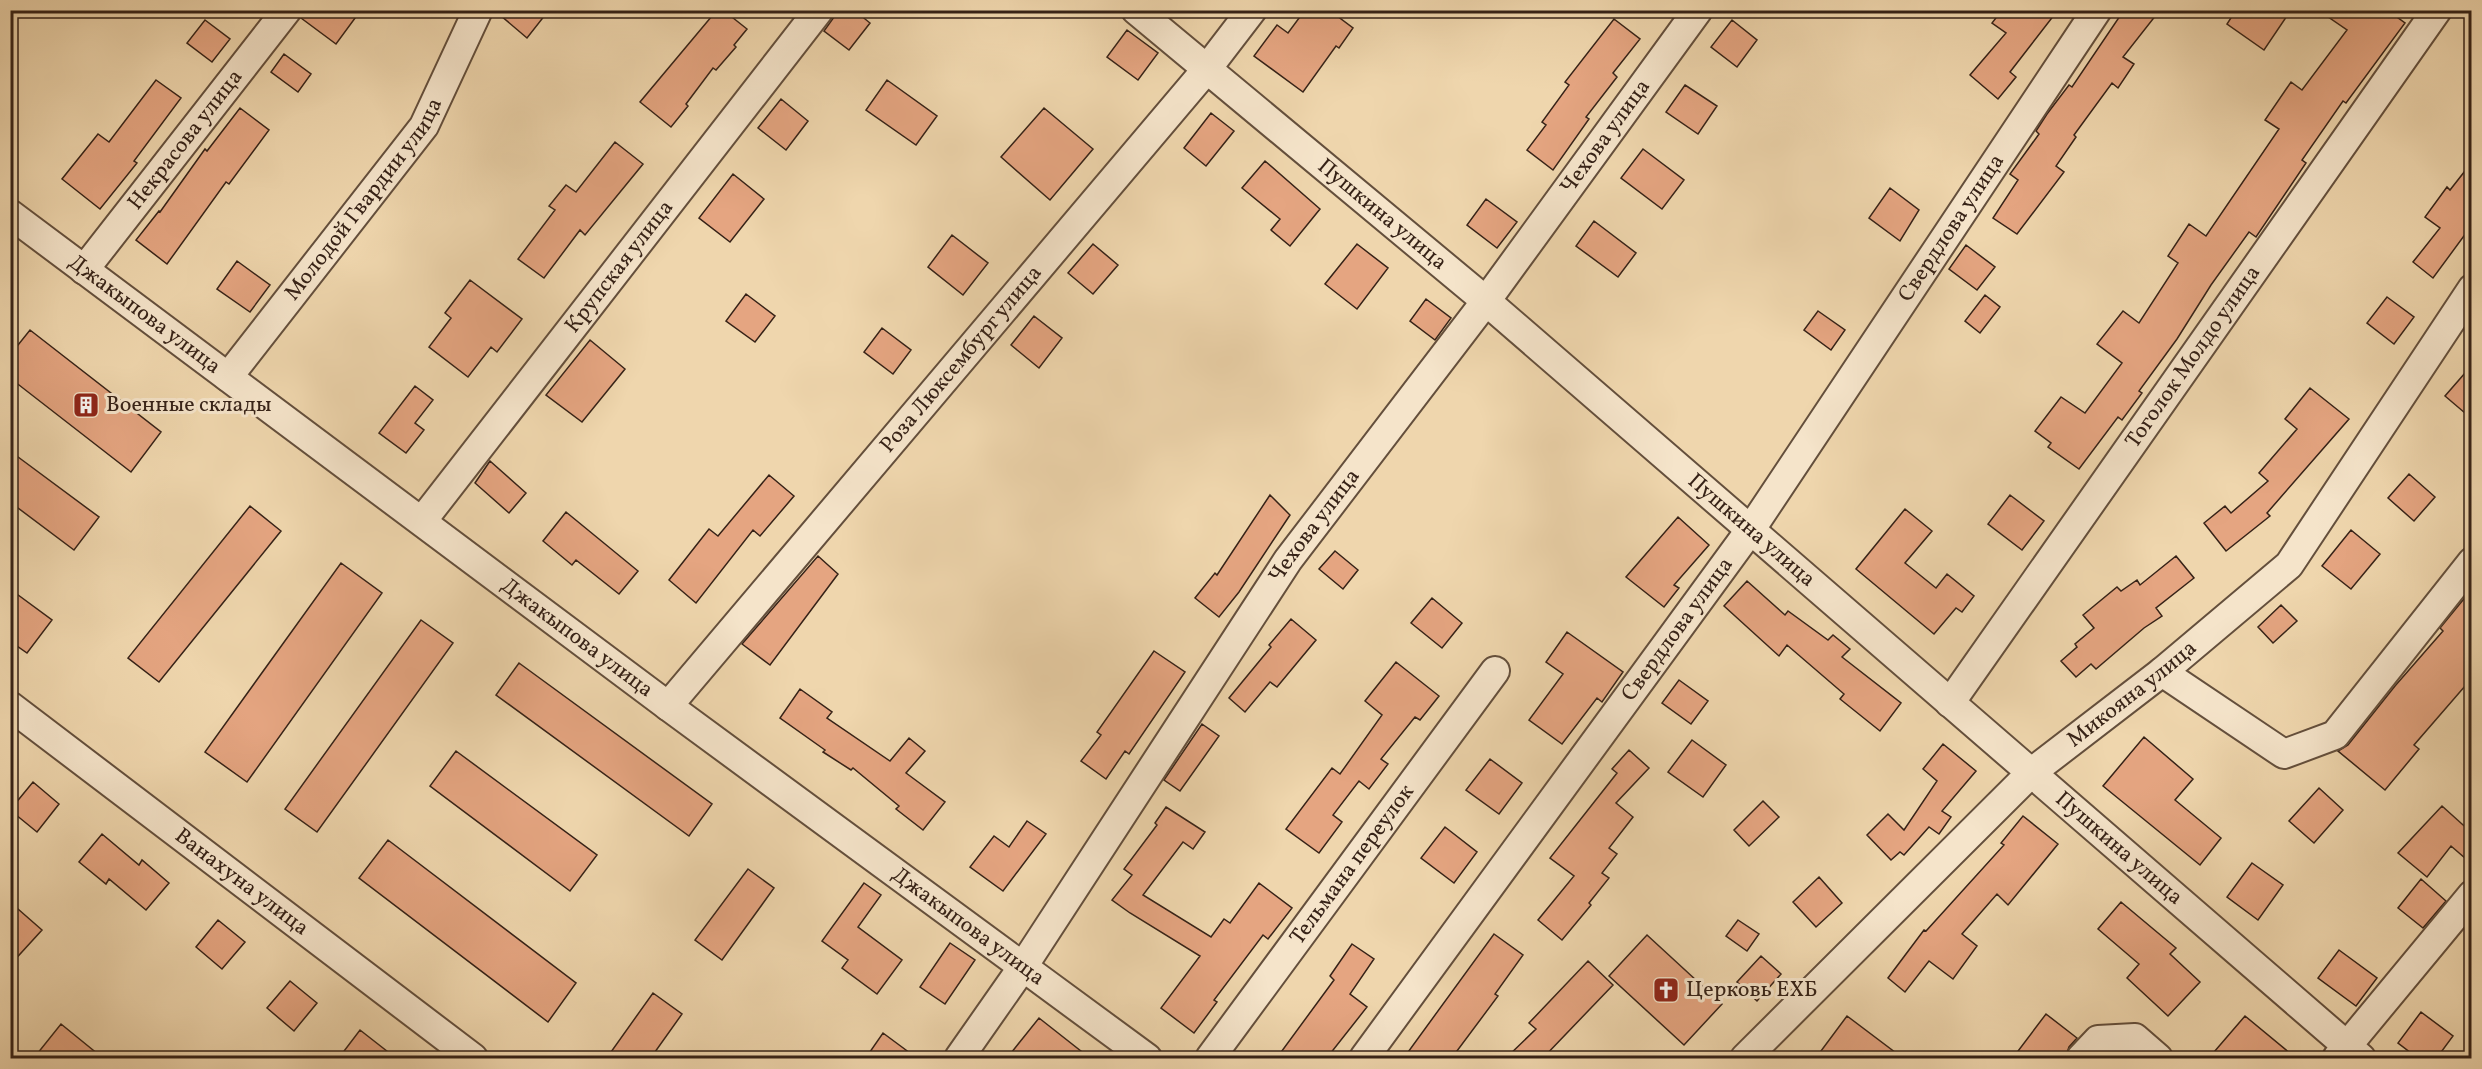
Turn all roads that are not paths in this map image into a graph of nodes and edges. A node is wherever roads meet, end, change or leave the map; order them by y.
1 (287, 10) edge
2 (477, 10) edge
3 (819, 10) edge
4 (1136, 10) edge
5 (1252, 10) edge
6 (1698, 10) edge
7 (2097, 10) edge
8 (2437, 10) edge
9 (1206, 70) junction
10 (10, 214) edge
11 (84, 270) junction
12 (2472, 289) edge
13 (1486, 301) junction
14 (228, 377) junction
15 (422, 521) junction
16 (1751, 528) junction
17 (2472, 562) edge
18 (1495, 671) dead end
19 (2162, 672) junction
20 (1950, 703) junction
21 (10, 705) edge
22 (668, 706) junction
23 (2032, 772) junction
24 (2472, 895) edge
25 (1022, 968) junction
26 (2349, 1055) edge
27 (473, 1059) edge
28 (959, 1059) edge
29 (1147, 1059) edge
30 (1210, 1059) edge
31 (1364, 1059) edge
32 (1745, 1059) edge
33 (2081, 1059) edge
34 (2158, 1059) edge

1 - 11 street, Некрасова улица
2 - 14 street, Молодой Гвардии улица
3 - 15 street, Крупская улица
4 - 9 street, Пушкина улица
5 - 9 street, Роза Люксембург улица
6 - 13 street, Чехова улица
7 - 16 street, Свердлова улица
8 - 20 street, Тоголок Молдо улица
9 - 13 street, Пушкина улица
9 - 22 street, Роза Люксембург улица
10 - 11 street, Джакыпова улица
11 - 14 street, Джакыпова улица
12 - 19 street, Микояна улица
13 - 16 street, Пушкина улица
13 - 25 street, Чехова улица
14 - 15 street, Джакыпова улица
15 - 22 street, Джакыпова улица
16 - 20 street, Пушкина улица
16 - 31 street, Свердлова улица
17 - 19 street
18 - 30 street, Тельмана переулок
19 - 23 street, Микояна улица
20 - 23 street, Пушкина улица
21 - 27 street, Ванахуна улица
22 - 25 street, Джакыпова улица
23 - 26 street, Пушкина улица
23 - 32 street, Микояна улица
24 - 26 street
25 - 28 street, Чехова улица
25 - 29 street, Джакыпова улица
33 - 34 street

